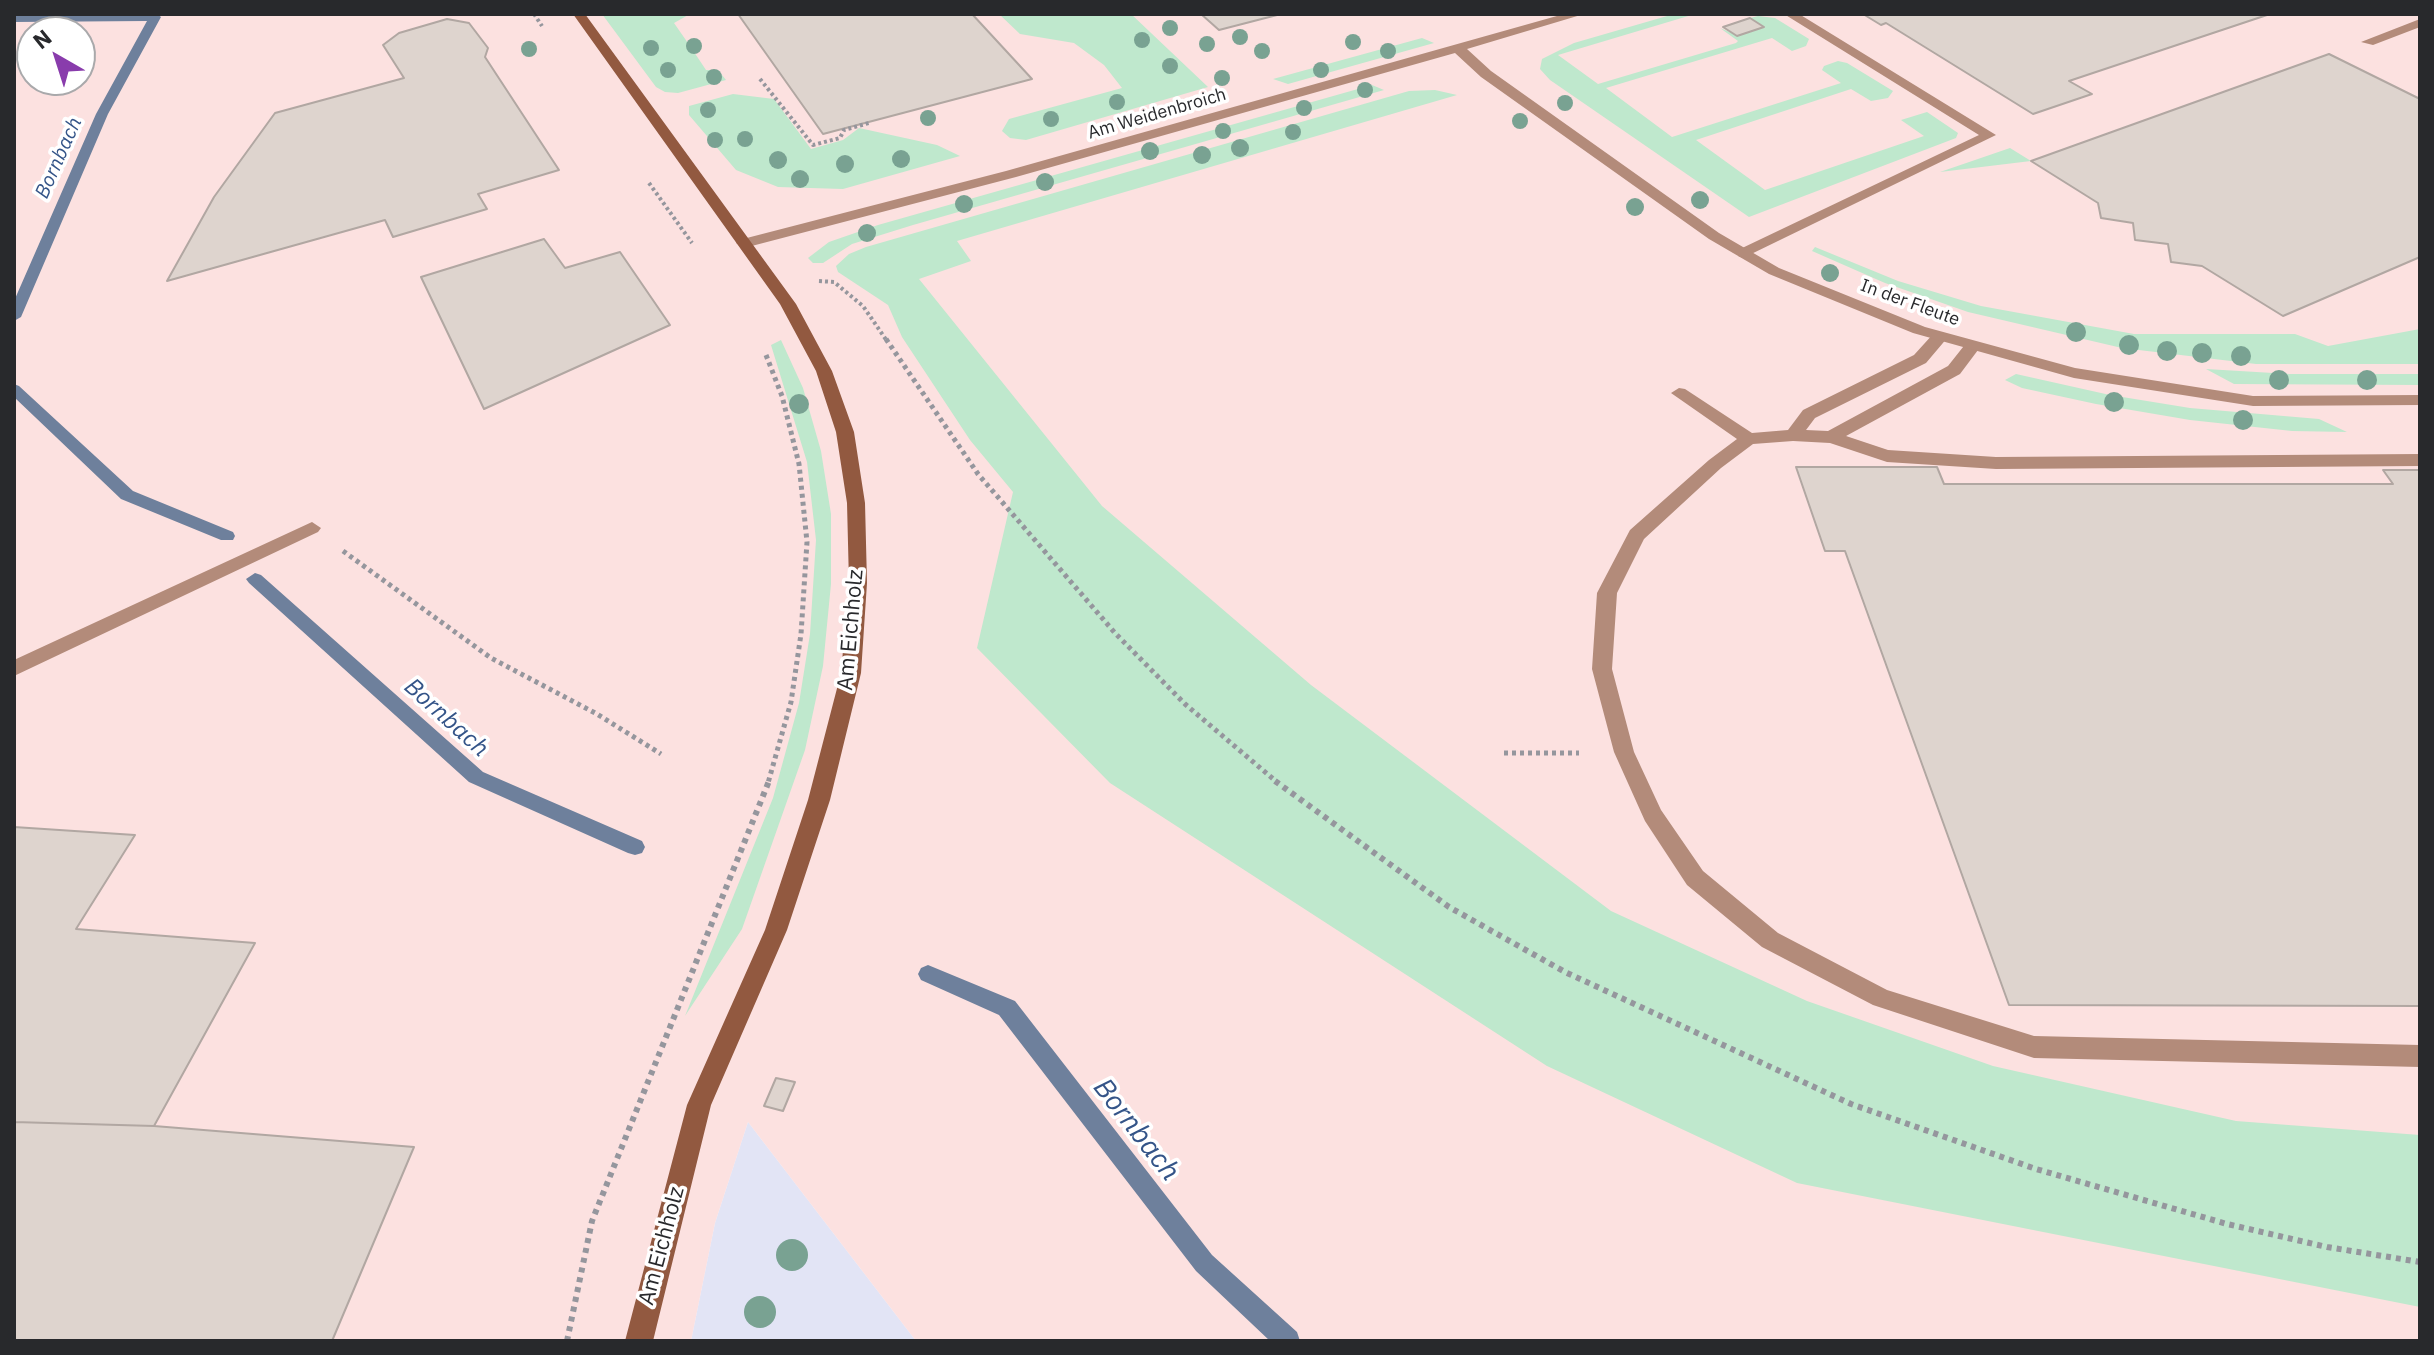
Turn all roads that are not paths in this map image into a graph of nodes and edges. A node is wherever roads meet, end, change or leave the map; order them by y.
1 (579, 14) edge
2 (1578, 14) edge
3 (1790, 14) edge
4 (2420, 23) edge
5 (2368, 42) dead end
6 (1458, 48) junction
7 (744, 243) junction
8 (1743, 253) junction
9 (1940, 337) junction
10 (1973, 346) junction
11 (1679, 393) dead end
12 (2420, 400) edge
13 (1793, 435) junction
14 (1831, 437) junction
15 (1749, 439) junction
16 (2420, 460) edge
17 (312, 528) road end
18 (14, 669) edge
19 (2420, 1056) edge
20 (639, 1341) edge

1 - 7 main road, Am Eichholz
2 - 6 street, Am Weidenbroich
3 - 8 street
4 - 5 street
6 - 7 street, Am Weidenbroich
6 - 8 street, In der Fleute
7 - 20 main road, Am Eichholz
8 - 9 street, In der Fleute
9 - 10 street, In der Fleute
9 - 13 street
10 - 12 street, In der Fleute
10 - 14 street
11 - 15 street
13 - 14 street
13 - 15 street
14 - 16 street
15 - 19 street
17 - 18 street

